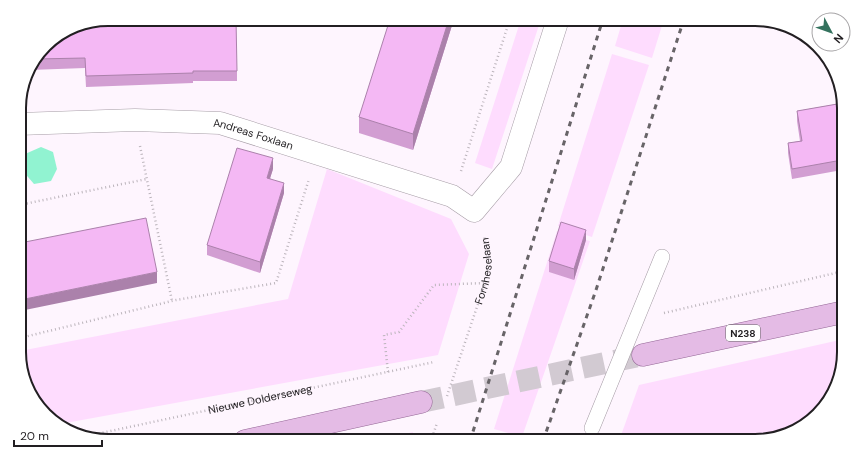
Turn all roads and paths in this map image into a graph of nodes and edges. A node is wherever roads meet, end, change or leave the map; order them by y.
1 (508, 26) edge
2 (556, 26) edge
3 (135, 120) junction
4 (26, 124) edge
5 (316, 153) junction
6 (147, 179) junction
7 (452, 196) junction
8 (26, 204) edge
9 (474, 211) junction
10 (662, 257) dead end
11 (837, 273) edge
12 (485, 283) junction
13 (172, 301) junction
14 (663, 313) dead end
15 (837, 313) edge
16 (26, 337) edge
17 (643, 355) tunnel mouth
18 (434, 362) dead end
19 (388, 372) junction
20 (446, 397) dead end
21 (421, 402) tunnel mouth
22 (438, 419) dead end
23 (592, 428) dead end
24 (100, 433) edge
25 (277, 434) edge
26 (433, 434) edge

1 - 7 path
2 - 9 street
3 - 4 street, Andreas Foxlaan
3 - 5 street, Andreas Foxlaan
3 - 6 path
5 - 7 street, Andreas Foxlaan
5 - 13 path
6 - 8 path
6 - 13 path
7 - 9 street, Andreas Foxlaan
9 - 12 path, Fornheselaan
10 - 23 lane
11 - 14 path
12 - 19 path
12 - 20 path, Fornheselaan
13 - 16 path
15 - 17 main road, N238
18 - 19 path, Nieuwe Dolderseweg
19 - 24 path, Nieuwe Dolderseweg
21 - 25 main road
22 - 26 path

